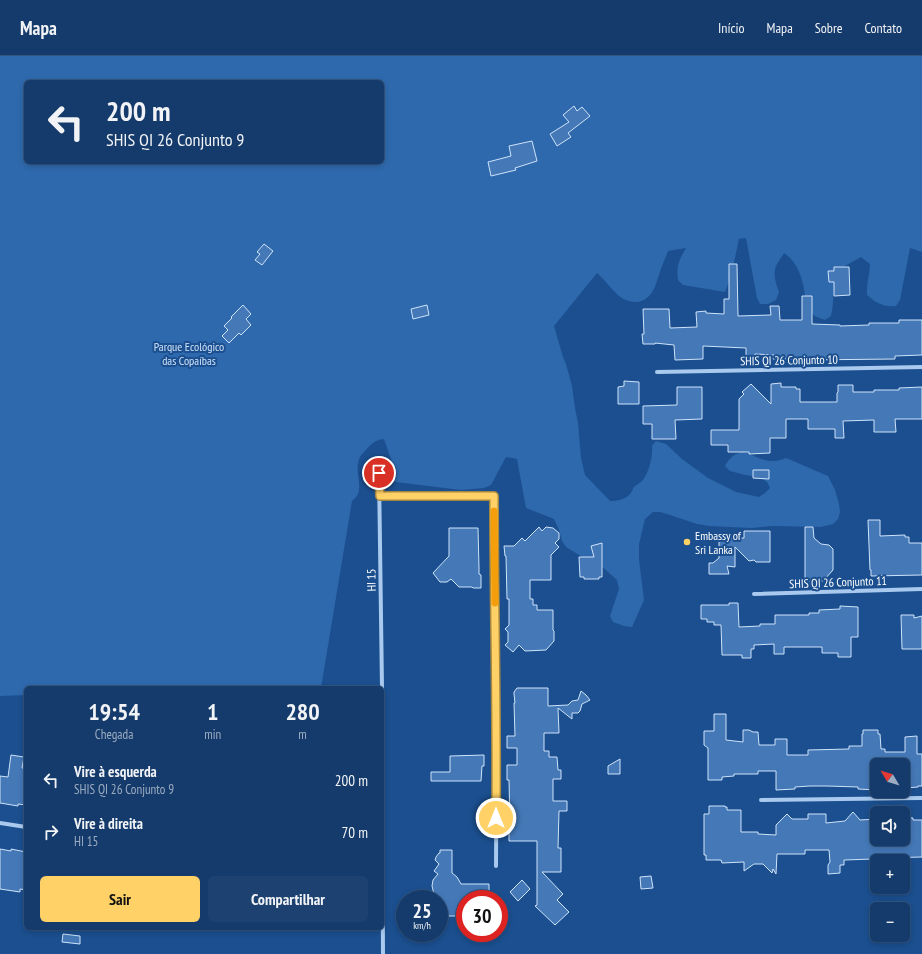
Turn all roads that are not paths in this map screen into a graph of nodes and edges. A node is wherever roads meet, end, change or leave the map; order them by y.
1 (922, 368) edge
2 (657, 372) dead end
3 (379, 473) dead end
4 (380, 496) junction
5 (922, 589) edge
6 (754, 594) dead end
7 (382, 686) edge
8 (922, 798) edge
9 (761, 800) dead end
10 (0, 823) edge
11 (24, 827) edge
12 (496, 866) dead end
13 (383, 930) edge
14 (383, 954) edge

1 - 2 street, SHIS QI 26 Conjunto 10
3 - 4 street, HI 15
4 - 7 street, HI 15
4 - 12 street
5 - 6 street, SHIS QI 26 Conjunto 11
8 - 9 street
10 - 11 street
13 - 14 street

